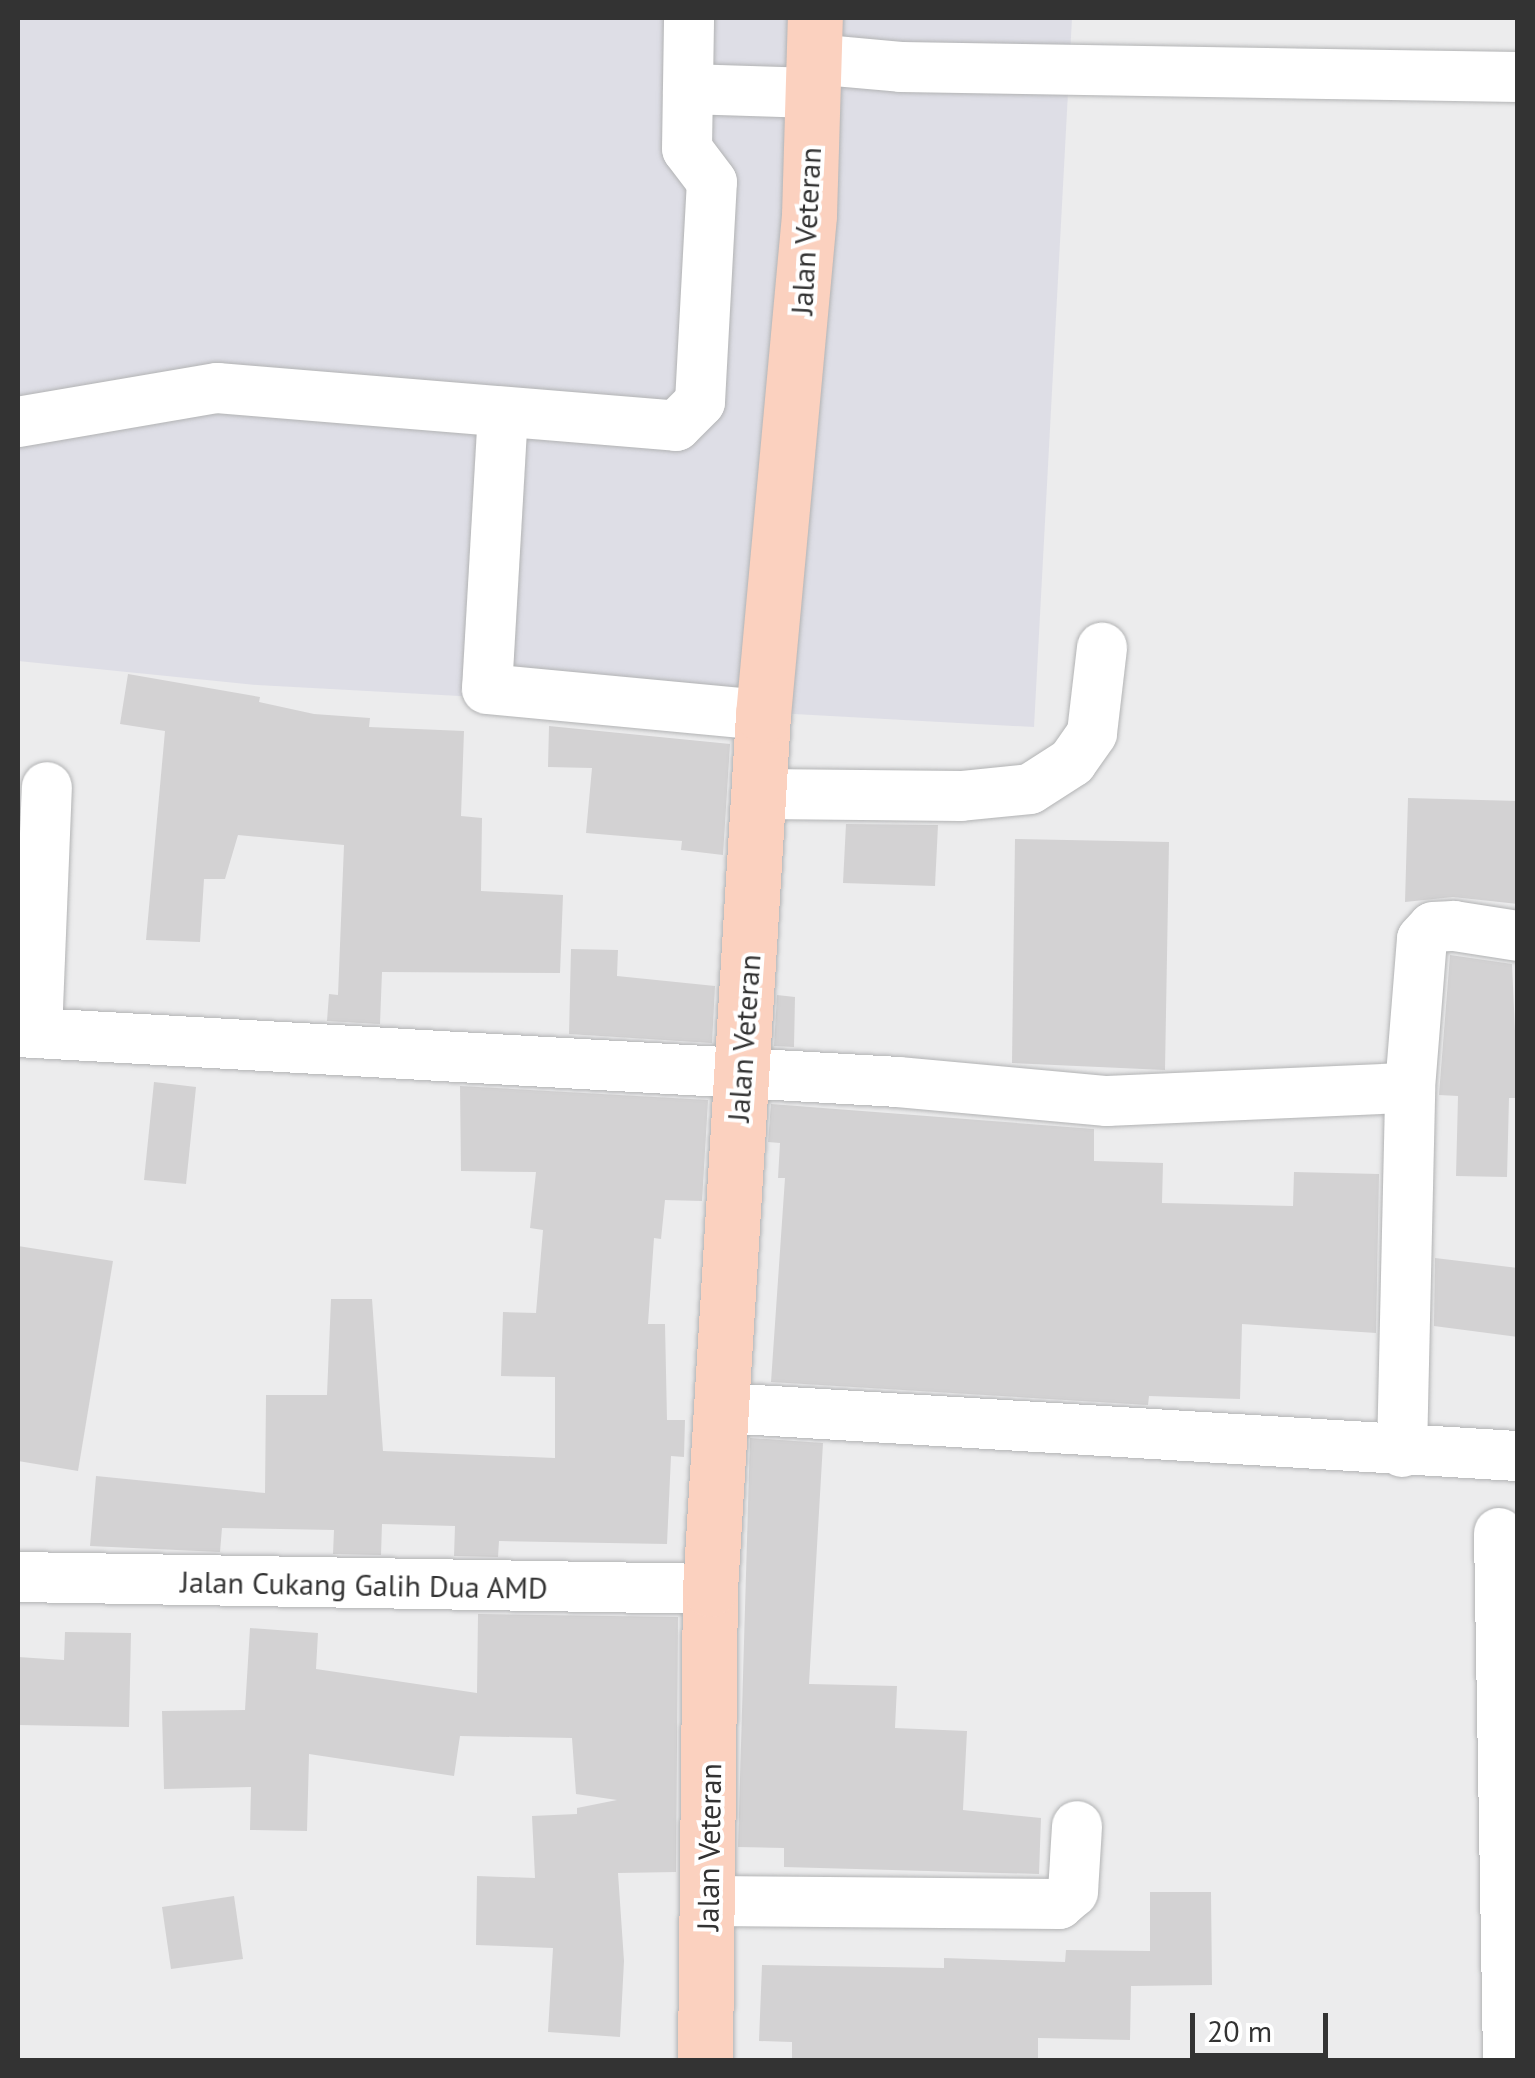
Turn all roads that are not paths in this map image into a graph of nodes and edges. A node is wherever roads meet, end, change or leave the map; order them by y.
1 (689, 18) edge
2 (813, 56) edge
3 (1518, 77) edge
4 (688, 89) junction
5 (503, 412) junction
6 (18, 422) edge
7 (1102, 648) dead end
8 (764, 715) junction
9 (47, 786) dead end
10 (763, 794) junction
11 (1518, 936) edge
12 (27, 1032) edge
13 (740, 1074) junction
14 (1410, 1088) junction
15 (723, 1408) junction
16 (1402, 1452) junction
17 (1518, 1456) edge
18 (1499, 1533) dead end
19 (18, 1577) edge
20 (710, 1589) junction
21 (1078, 1826) dead end
22 (710, 1901) junction
23 (704, 2060) edge
24 (1508, 2060) edge

1 - 4 street
2 - 3 street
2 - 4 street
2 - 8 main road, Jalan Veteran
4 - 5 street
5 - 6 street
5 - 8 street
7 - 10 street
8 - 10 main road, Jalan Veteran
9 - 12 street
10 - 13 main road, Jalan Veteran
11 - 14 street
12 - 13 street
13 - 14 street
13 - 15 main road, Jalan Veteran
14 - 16 street
15 - 16 street
15 - 20 main road, Jalan Veteran
16 - 17 street
18 - 24 street
19 - 20 street, Jalan Cukang Galih Dua AMD
20 - 22 main road, Jalan Veteran
21 - 22 street
22 - 23 main road, Jalan Veteran

